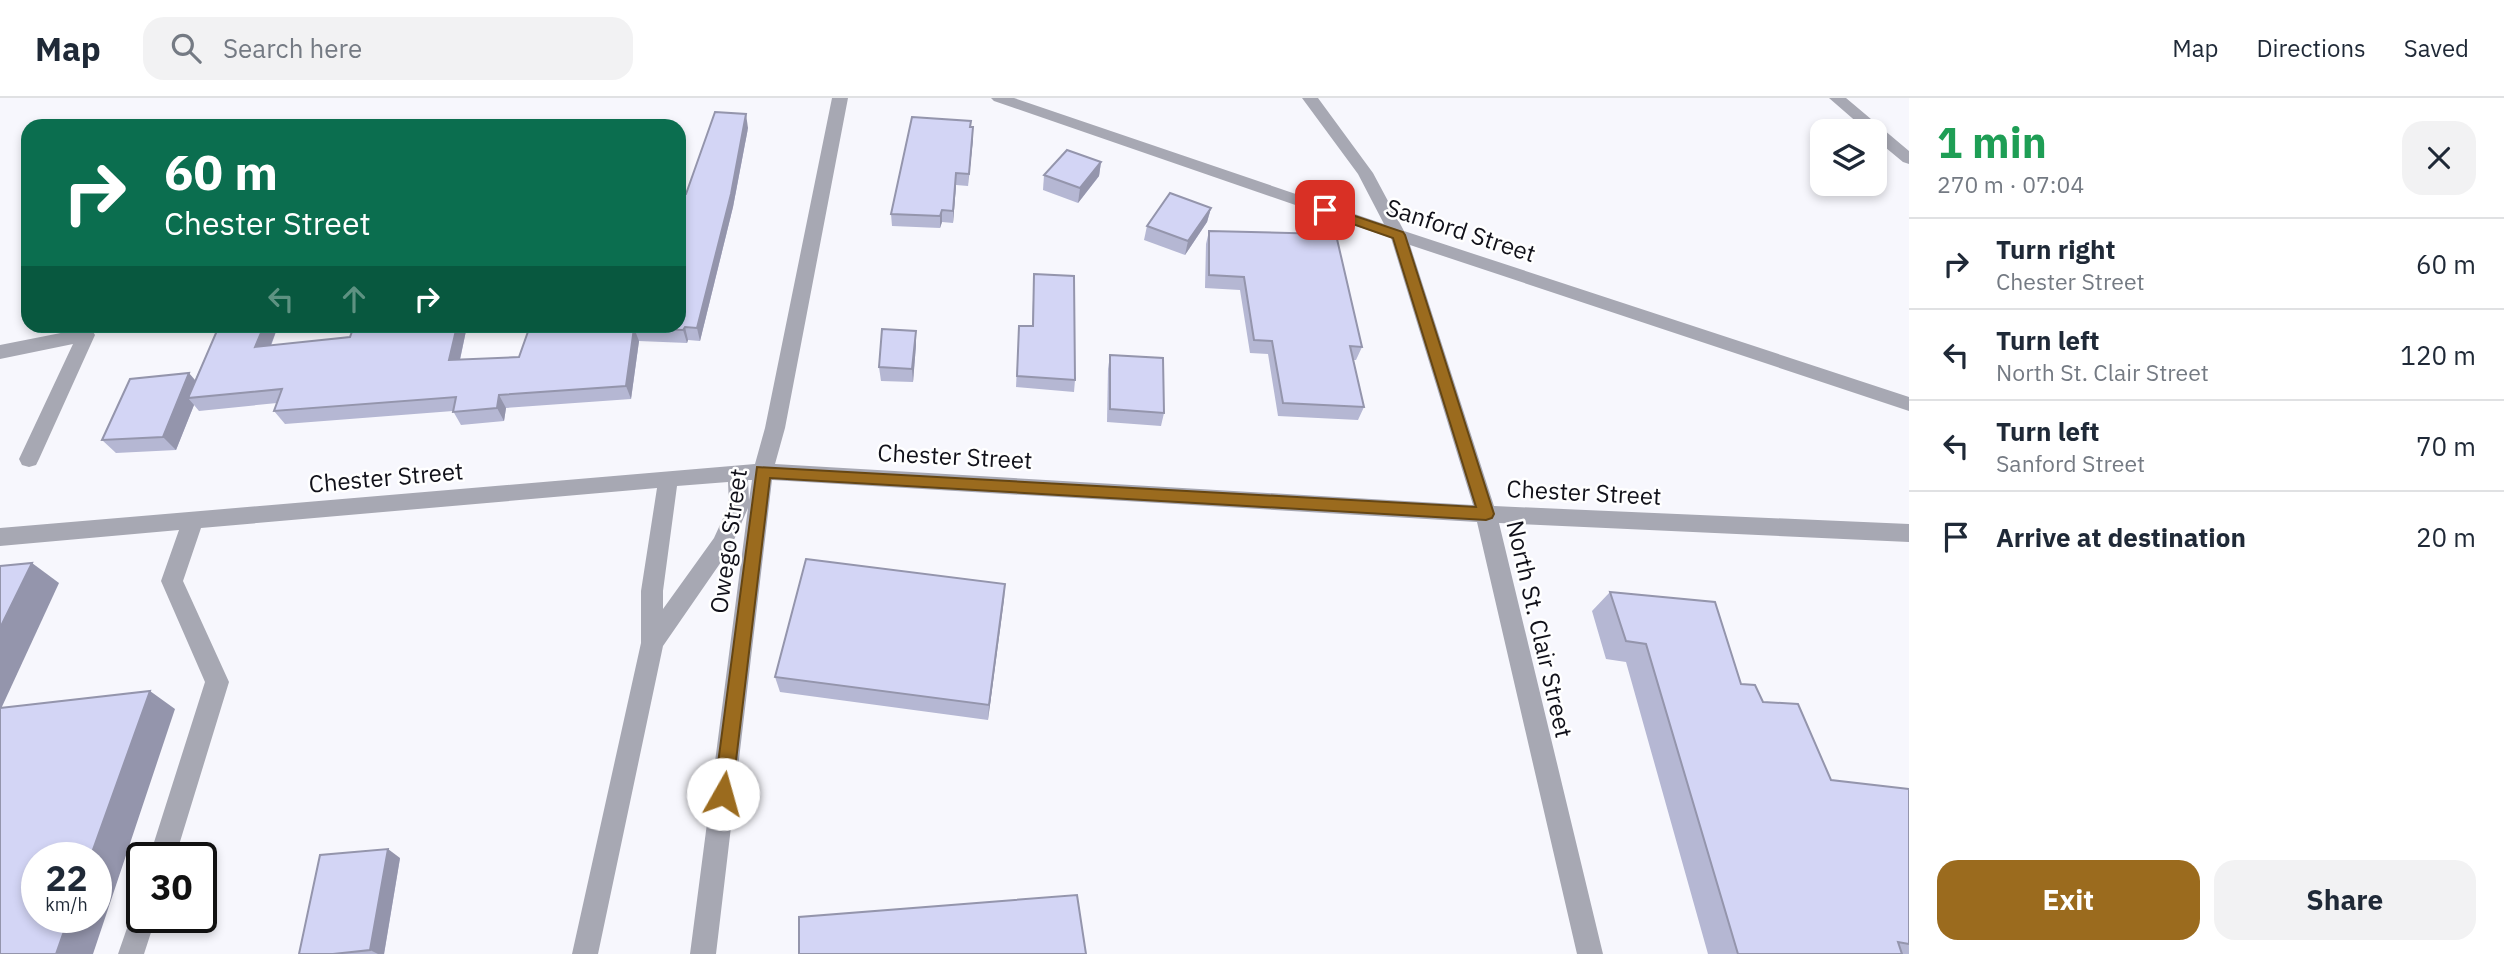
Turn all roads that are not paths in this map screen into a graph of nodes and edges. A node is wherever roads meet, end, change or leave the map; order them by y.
1 (840, 98) edge
2 (999, 98) edge
3 (1310, 98) edge
4 (1837, 98) edge
5 (1909, 159) edge
6 (1398, 235) junction
7 (75, 333) edge
8 (86, 333) edge
9 (0, 352) edge
10 (1909, 404) edge
11 (29, 458) dead end
12 (763, 471) junction
13 (738, 473) junction
14 (668, 480) junction
15 (1486, 514) junction
16 (193, 520) junction
17 (1909, 533) edge
18 (0, 537) edge
19 (652, 643) junction
20 (167, 842) edge
21 (138, 933) edge
22 (131, 954) edge
23 (584, 954) edge
24 (703, 954) edge
25 (1590, 954) edge

1 - 12 street, Owego Street
2 - 6 street, Sanford Street
3 - 6 street, North St. Clair Street
4 - 5 street
6 - 10 street, Sanford Street
6 - 15 street, North St. Clair Street
7 - 9 street
8 - 11 street
12 - 13 street, Chester Street
12 - 15 street, Chester Street
12 - 24 street, Owego Street
13 - 14 street, Chester Street
13 - 19 street
14 - 16 street, Chester Street
14 - 19 street
15 - 17 street, Chester Street
15 - 25 street, North St. Clair Street
16 - 18 street, Chester Street
16 - 20 street
19 - 23 street
21 - 22 street

